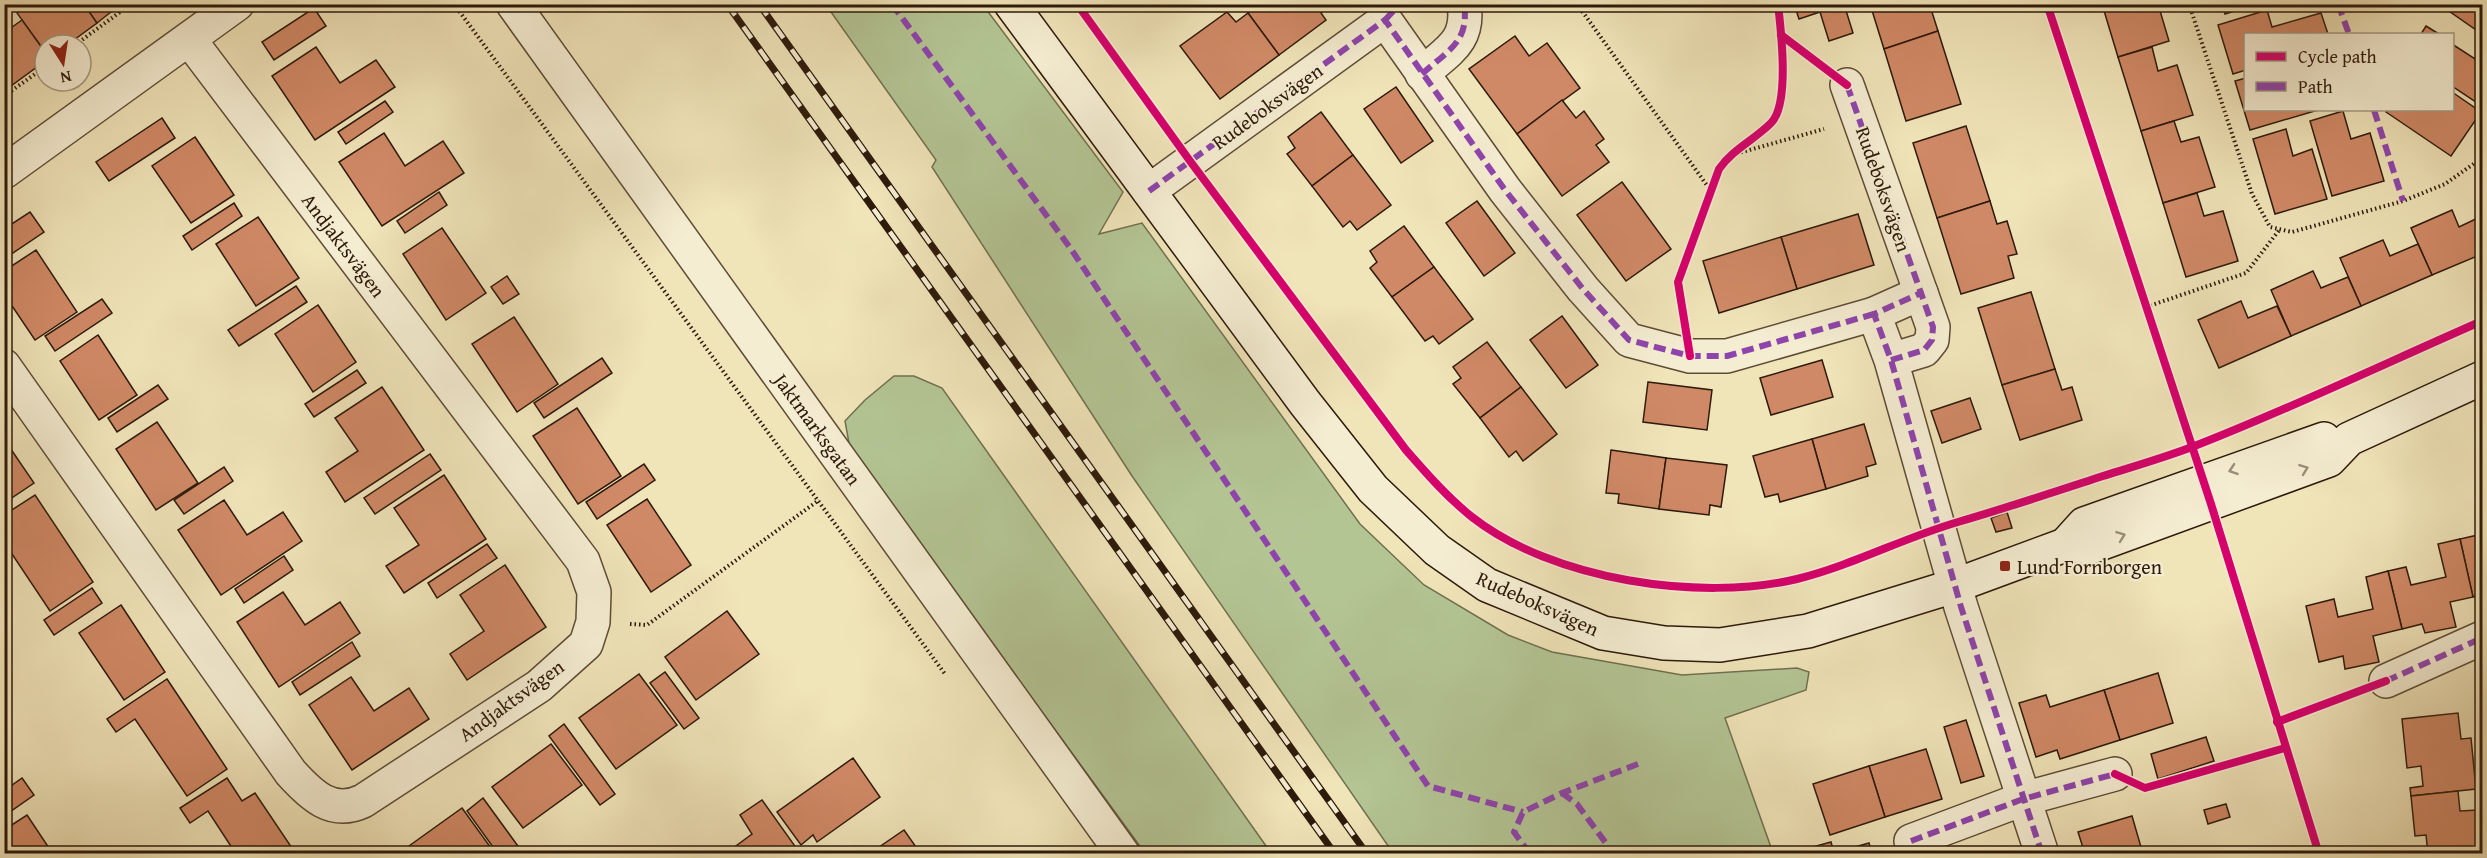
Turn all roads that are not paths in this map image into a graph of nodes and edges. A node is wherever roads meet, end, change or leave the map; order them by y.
1 (237, 4) edge
2 (513, 4) edge
3 (1011, 4) edge
4 (1464, 4) edge
5 (1393, 12) edge
6 (189, 39) junction
7 (1422, 74) junction
8 (1847, 85) dead end
9 (4, 172) edge
10 (1149, 191) junction
11 (1921, 293) junction
12 (1874, 314) junction
13 (1891, 360) junction
14 (4, 366) edge
15 (2482, 378) edge
16 (1954, 586) junction
17 (2482, 638) edge
18 (2386, 681) dead end
19 (2115, 774) dead end
20 (2023, 799) junction
21 (1911, 841) dead end
22 (1123, 854) edge
23 (2042, 854) edge

1 - 6 street
2 - 22 street, Jaktmarksgatan
3 - 10 street, Rudeboksvägen
4 - 7 street
5 - 7 street, Rudeboksvägen
5 - 10 street, Rudeboksvägen
6 - 9 street
6 - 14 street, Andjaktsvägen
7 - 12 street, Rudeboksvägen
8 - 11 street, Rudeboksvägen
10 - 16 street, Rudeboksvägen
11 - 12 street, Rudeboksvägen
11 - 13 street, Rudeboksvägen
12 - 13 street
13 - 16 street
15 - 16 street, Rudeboksvägen
16 - 20 street
17 - 18 street
19 - 20 street
20 - 21 street
20 - 23 street

